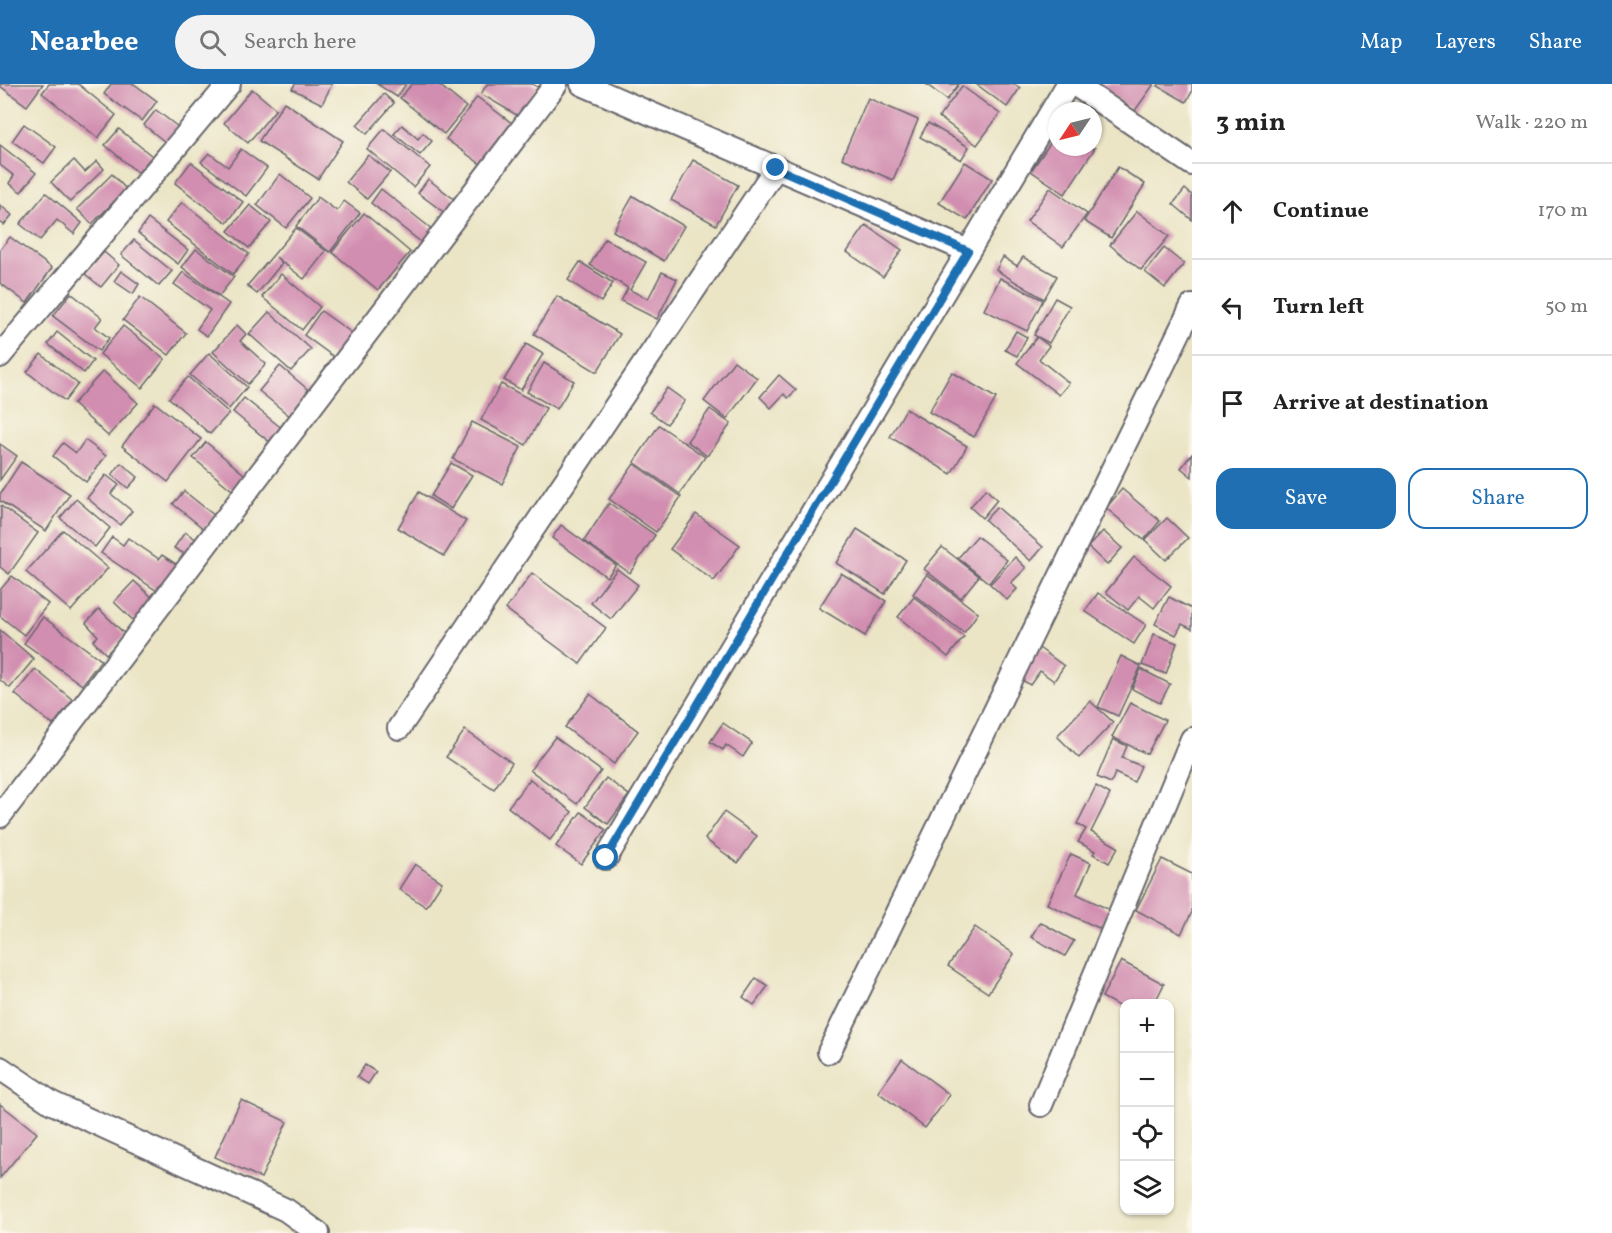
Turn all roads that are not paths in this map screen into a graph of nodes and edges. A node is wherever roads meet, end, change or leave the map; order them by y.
1 (229, 84) edge
2 (556, 84) edge
3 (582, 84) edge
4 (1068, 84) edge
5 (1074, 84) edge
6 (1192, 164) edge
7 (776, 168) junction
8 (968, 251) junction
9 (1192, 306) edge
10 (0, 356) edge
11 (399, 728) dead end
12 (1192, 740) edge
13 (0, 816) edge
14 (606, 858) dead end
15 (829, 1052) dead end
16 (0, 1068) edge
17 (1041, 1105) dead end
18 (318, 1233) edge

1 - 10 street
2 - 13 street
3 - 7 street
4 - 8 street
5 - 6 street
7 - 8 street
7 - 11 street
8 - 14 street
9 - 15 street
12 - 17 street
16 - 18 street

